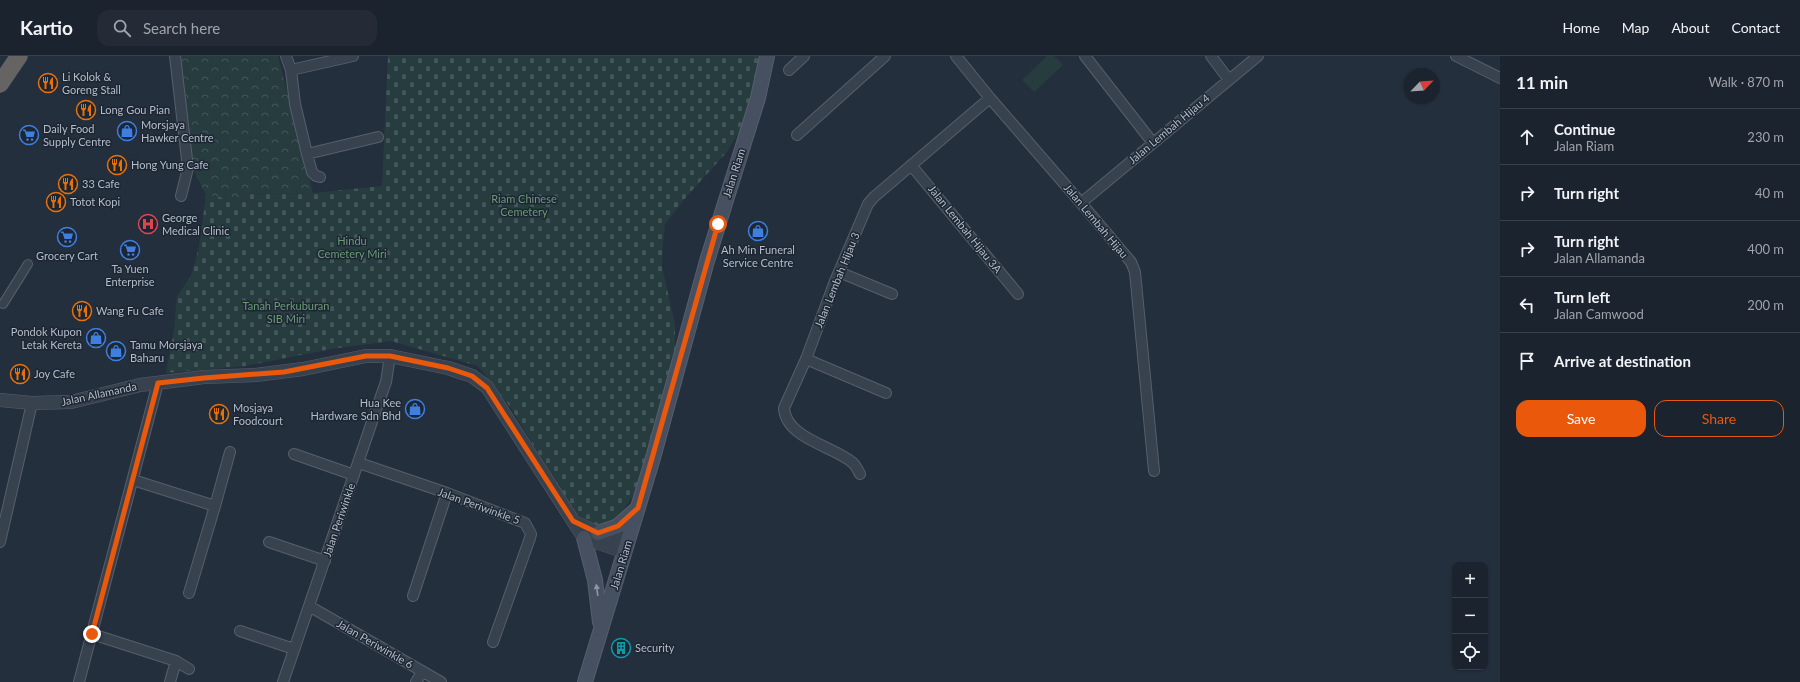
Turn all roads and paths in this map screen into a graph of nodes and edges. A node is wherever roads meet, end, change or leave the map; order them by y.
1 (20, 56) edge
2 (175, 56) edge
3 (286, 56) edge
4 (353, 56) edge
5 (767, 56) edge
6 (804, 56) edge
7 (885, 56) edge
8 (956, 56) edge
9 (1085, 56) edge
10 (1211, 56) edge
11 (1258, 56) edge
12 (1456, 56) edge
13 (291, 70) junction
14 (789, 70) dead end
15 (1500, 78) edge
16 (1229, 80) junction
17 (0, 84) edge
18 (990, 98) junction
19 (797, 135) dead end
20 (378, 137) dead end
21 (1153, 143) junction
22 (307, 154) junction
23 (911, 165) junction
24 (320, 177) dead end
25 (181, 196) dead end
26 (1081, 203) junction
27 (28, 264) dead end
28 (839, 272) junction
29 (892, 294) dead end
30 (1018, 294) dead end
31 (3, 304) dead end
32 (390, 356) junction
33 (806, 359) junction
34 (158, 383) junction
35 (886, 393) dead end
36 (0, 400) edge
37 (32, 403) junction
38 (230, 452) dead end
39 (294, 454) dead end
40 (359, 463) junction
41 (1154, 471) dead end
42 (860, 474) dead end
43 (354, 475) junction
44 (133, 480) junction
45 (446, 493) junction
46 (215, 506) junction
47 (638, 508) junction
48 (573, 521) junction
49 (598, 533) junction
50 (584, 538) junction
51 (0, 542) edge
52 (269, 542) dead end
53 (627, 545) junction
54 (324, 561) junction
55 (189, 593) dead end
56 (413, 596) dead end
57 (309, 606) junction
58 (601, 629) junction
59 (240, 631) dead end
60 (92, 634) junction
61 (493, 642) dead end
62 (294, 649) junction
63 (176, 661) junction
64 (189, 668) dead end
65 (422, 672) junction
66 (79, 682) edge
67 (170, 682) edge
68 (283, 682) edge
69 (416, 682) edge
70 (441, 682) edge
71 (585, 682) edge

1 - 17 highway
2 - 25 street
3 - 13 street
4 - 13 street
5 - 47 main road, Jalan Riam
6 - 14 street
7 - 19 street
8 - 18 street, Jalan Lembah Hijau
9 - 21 street
10 - 16 street
11 - 16 street, Jalan Lembah Hijau 4
12 - 15 street
13 - 22 street
16 - 21 street, Jalan Lembah Hijau 4
18 - 23 street, Jalan Lembah Hijau 3
18 - 26 street, Jalan Lembah Hijau
20 - 22 street
21 - 26 street, Jalan Lembah Hijau 4
22 - 24 street
23 - 28 street, Jalan Lembah Hijau 3
23 - 30 street, Jalan Lembah Hijau 3A
26 - 41 street, Jalan Lembah Hijau
27 - 31 street
28 - 29 street
28 - 33 street, Jalan Lembah Hijau 3
32 - 34 street, Jalan Allamanda
32 - 40 street, Jalan Periwinkle
32 - 48 street, Jalan Allamanda
33 - 35 street
33 - 42 street, Jalan Lembah Hijau 3
34 - 37 street, Jalan Allamanda
34 - 44 street
36 - 37 street, Jalan Allamanda
37 - 51 street
38 - 46 street
39 - 43 street
40 - 43 street, Jalan Periwinkle
40 - 45 street, Jalan Periwinkle 5
43 - 54 street, Jalan Periwinkle
44 - 46 street
44 - 60 street
45 - 56 street
45 - 61 street, Jalan Periwinkle 5
46 - 55 street
47 - 49 main road
47 - 53 main road, Jalan Riam
48 - 49 street
48 - 50 street, Jalan Allamanda
49 - 53 street
50 - 53 street
58 -> 50 main road
52 - 54 street
53 - 58 main road, Jalan Riam
54 - 57 street, Jalan Periwinkle
57 - 62 street, Jalan Periwinkle
57 - 65 street, Jalan Periwinkle 6
58 - 71 main road, Jalan Riam
59 - 62 street
60 - 63 street
60 - 66 street
62 - 68 street, Jalan Periwinkle
63 - 64 street
63 - 67 street
65 - 69 street
65 - 70 street, Jalan Periwinkle 6

